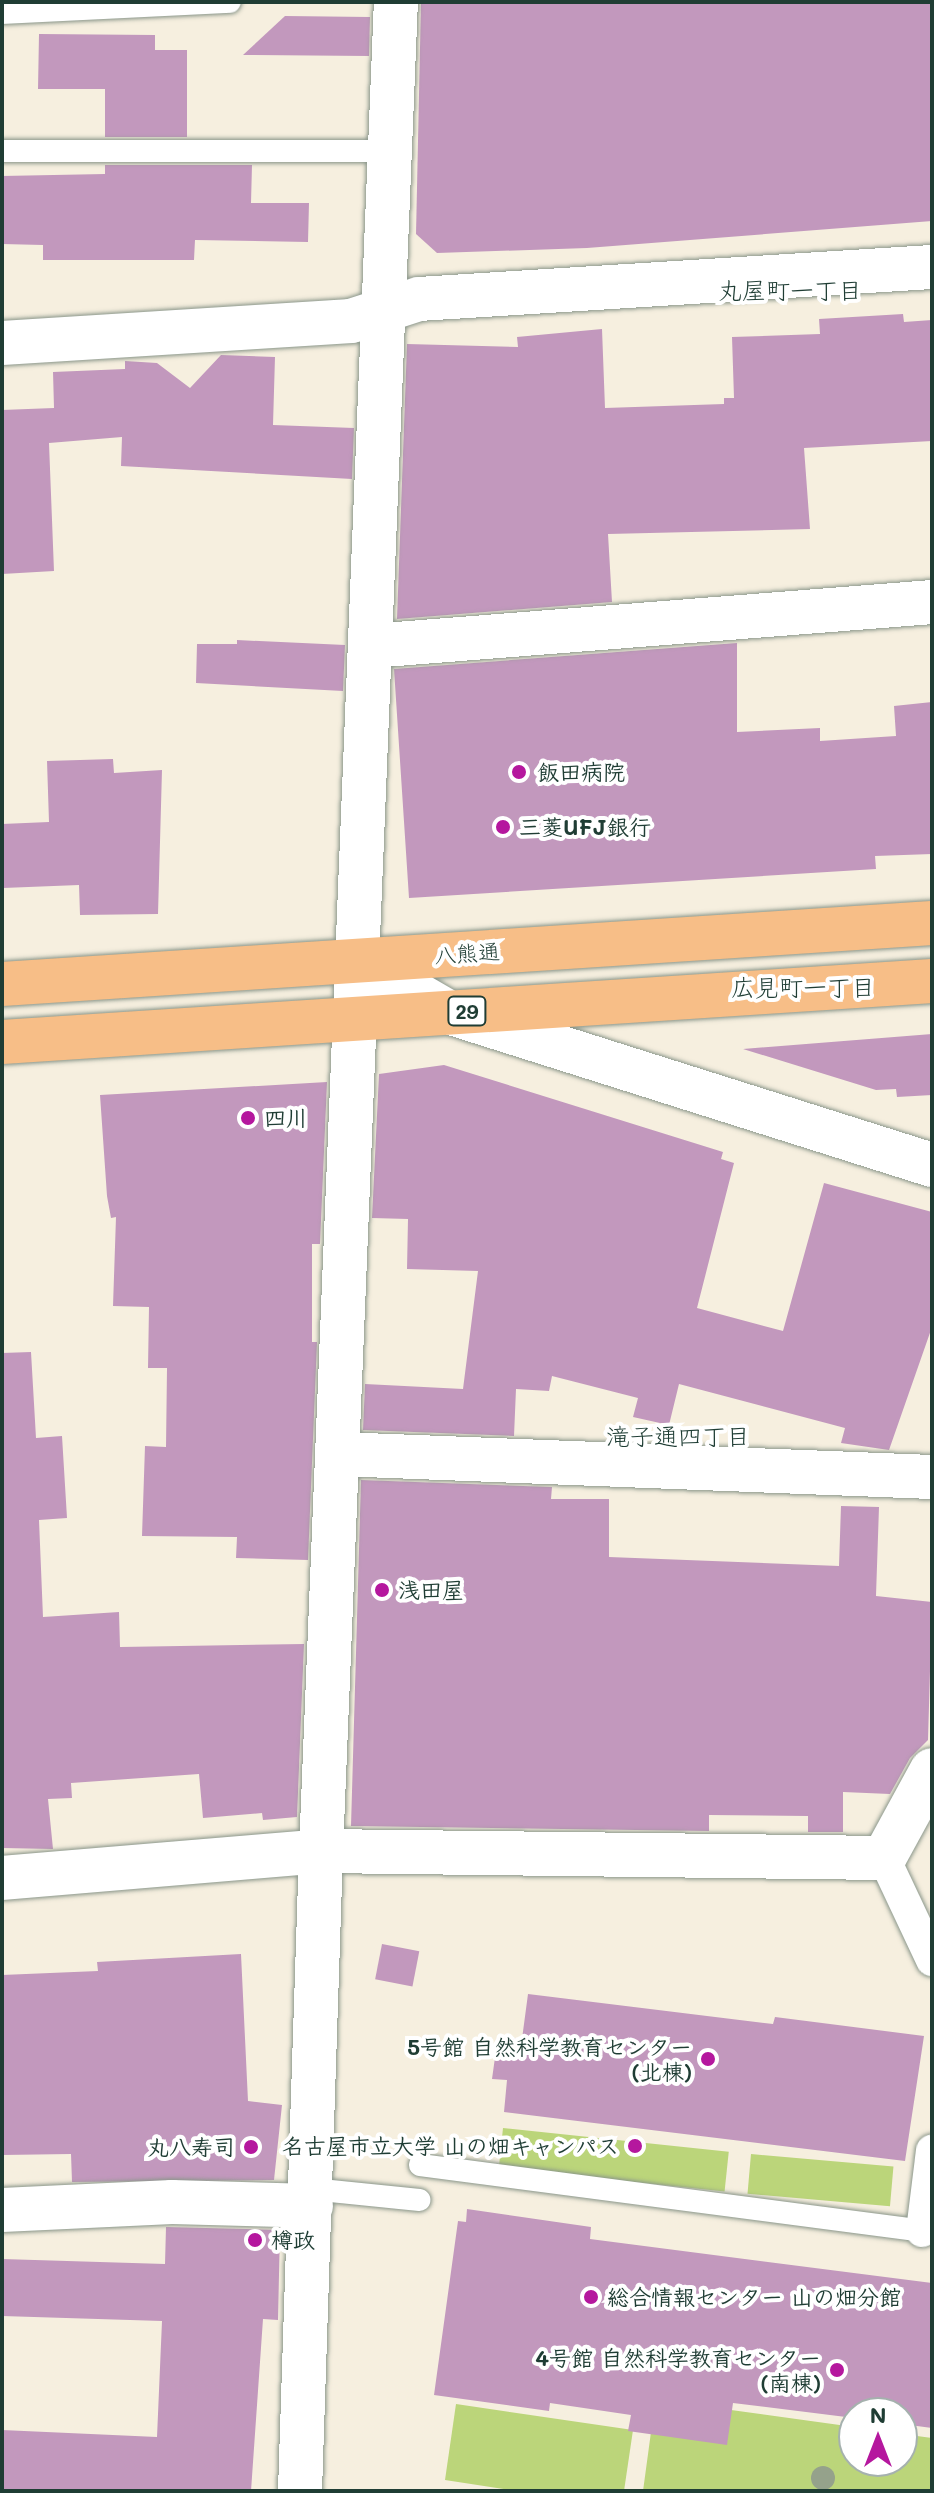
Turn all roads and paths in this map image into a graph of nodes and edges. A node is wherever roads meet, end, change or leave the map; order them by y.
1 (230, 2) edge
2 (396, 2) edge
3 (2, 13) edge
4 (2, 151) edge
5 (389, 151) junction
6 (932, 267) edge
7 (382, 308) junction
8 (2, 343) edge
9 (932, 602) edge
10 (371, 646) junction
11 (932, 923) edge
12 (358, 960) junction
13 (932, 981) edge
14 (2, 984) edge
15 (448, 1012) junction
16 (355, 1018) junction
17 (2, 1042) edge
18 (932, 1165) edge
19 (339, 1454) junction
20 (932, 1477) edge
21 (932, 1770) edge
22 (321, 1851) junction
23 (884, 1858) junction
24 (2, 1878) edge
25 (932, 1960) edge
26 (932, 2151) edge
27 (420, 2165) dead end
28 (311, 2197) junction
29 (419, 2200) dead end
30 (2, 2210) edge
31 (927, 2232) edge
32 (300, 2491) edge

1 - 3 lane
2 - 5 street
4 - 5 lane
5 - 7 street
6 - 7 street
7 - 8 street
7 - 10 street
9 - 10 street
10 - 12 street
11 - 12 main road, 八熊通
12 - 14 main road, 八熊通
12 - 15 street
12 - 16 street
13 - 15 main road, 29
15 - 16 main road, 29
15 - 18 street
16 - 17 main road, 29
16 - 19 street
19 - 20 street
19 - 22 street
21 - 23 street
22 - 23 street
22 - 24 street
22 - 28 street
23 - 25 street
26 - 31 street
27 - 31 lane
28 - 29 lane
28 - 30 street
28 - 32 street

